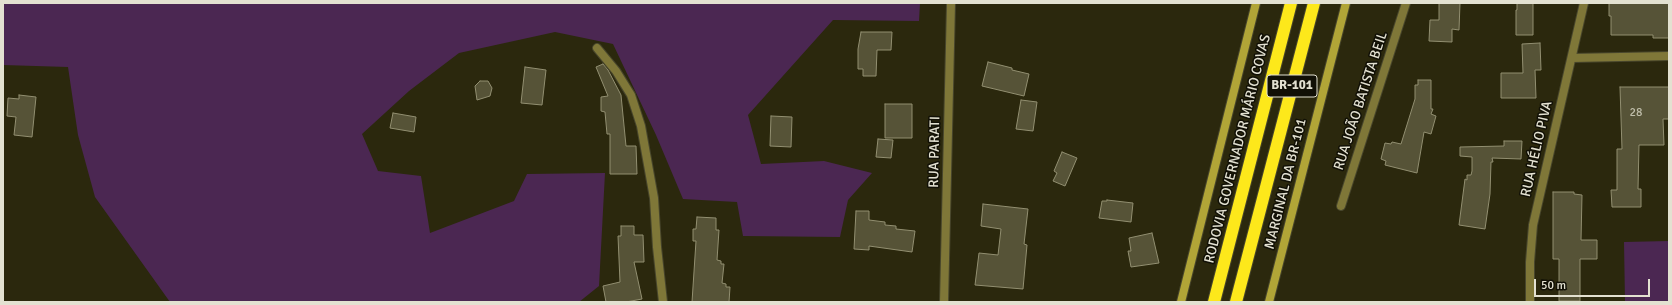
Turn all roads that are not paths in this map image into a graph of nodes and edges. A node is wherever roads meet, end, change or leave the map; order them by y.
1 (951, 3) edge
2 (1256, 3) edge
3 (1291, 3) edge
4 (1314, 3) edge
5 (1346, 3) edge
6 (1406, 3) edge
7 (1584, 3) edge
8 (597, 48) dead end
9 (1669, 56) edge
10 (1572, 58) junction
11 (1341, 206) dead end
12 (663, 302) edge
13 (944, 302) edge
14 (1181, 302) edge
15 (1214, 302) edge
16 (1236, 302) edge
17 (1269, 302) edge
18 (1530, 302) edge

1 - 13 street, RUA PARATI
2 - 14 main road
3 - 15 highway, RODOVIA GOVERNADOR MÁRIO COVAS / BR-101
4 - 16 highway, BR-101
5 - 17 main road, MARGINAL DA BR-101
6 - 11 street, RUA JOÃO BATISTA BEIL
7 - 10 street, RUA HÉLIO PIVA
8 - 12 street
9 - 10 street
10 - 18 street, RUA HÉLIO PIVA

